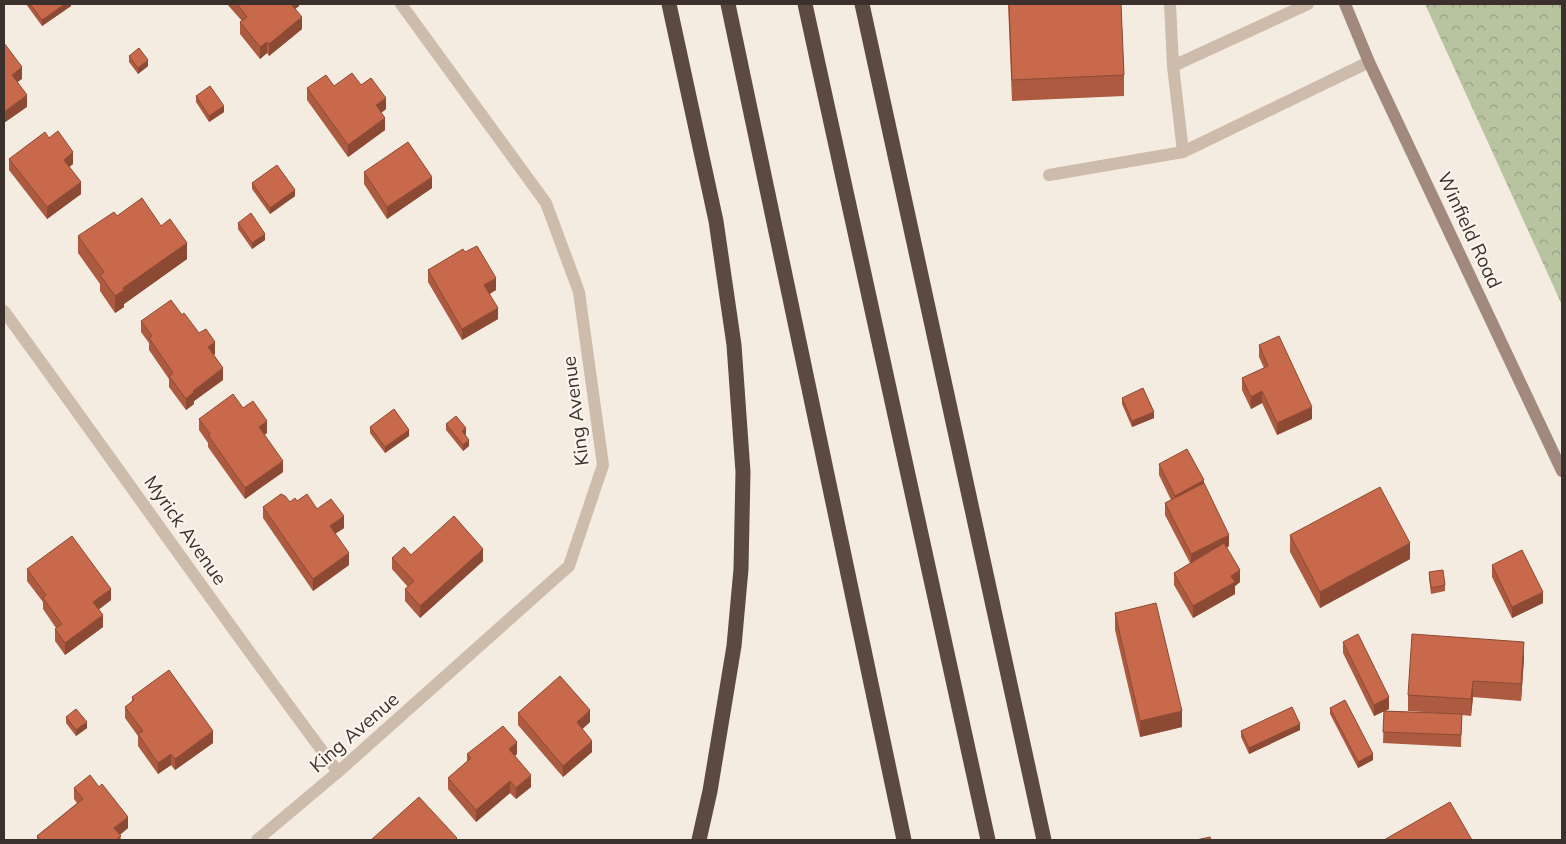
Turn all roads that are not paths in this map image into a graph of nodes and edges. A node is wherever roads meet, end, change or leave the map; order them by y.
1 (401, 4) edge
2 (669, 4) edge
3 (728, 4) edge
4 (805, 4) edge
5 (862, 4) edge
6 (1170, 4) edge
7 (1308, 4) edge
8 (1345, 4) edge
9 (1369, 62) junction
10 (1174, 66) junction
11 (1182, 152) junction
12 (1049, 174) dead end
13 (4, 311) edge
14 (1562, 471) edge
15 (338, 772) junction
16 (257, 840) edge
17 (699, 840) edge
18 (904, 840) edge
19 (988, 840) edge
20 (1044, 840) edge

1 - 15 street, King Avenue
2 - 17 highway
3 - 18 highway
4 - 19 highway
5 - 20 highway
6 - 10 street
7 - 10 street
8 - 9 main road, Winfield Road
9 - 11 street
9 - 14 main road, Winfield Road
10 - 11 street
11 - 12 street
13 - 15 street, Myrick Avenue
15 - 16 street, King Avenue

